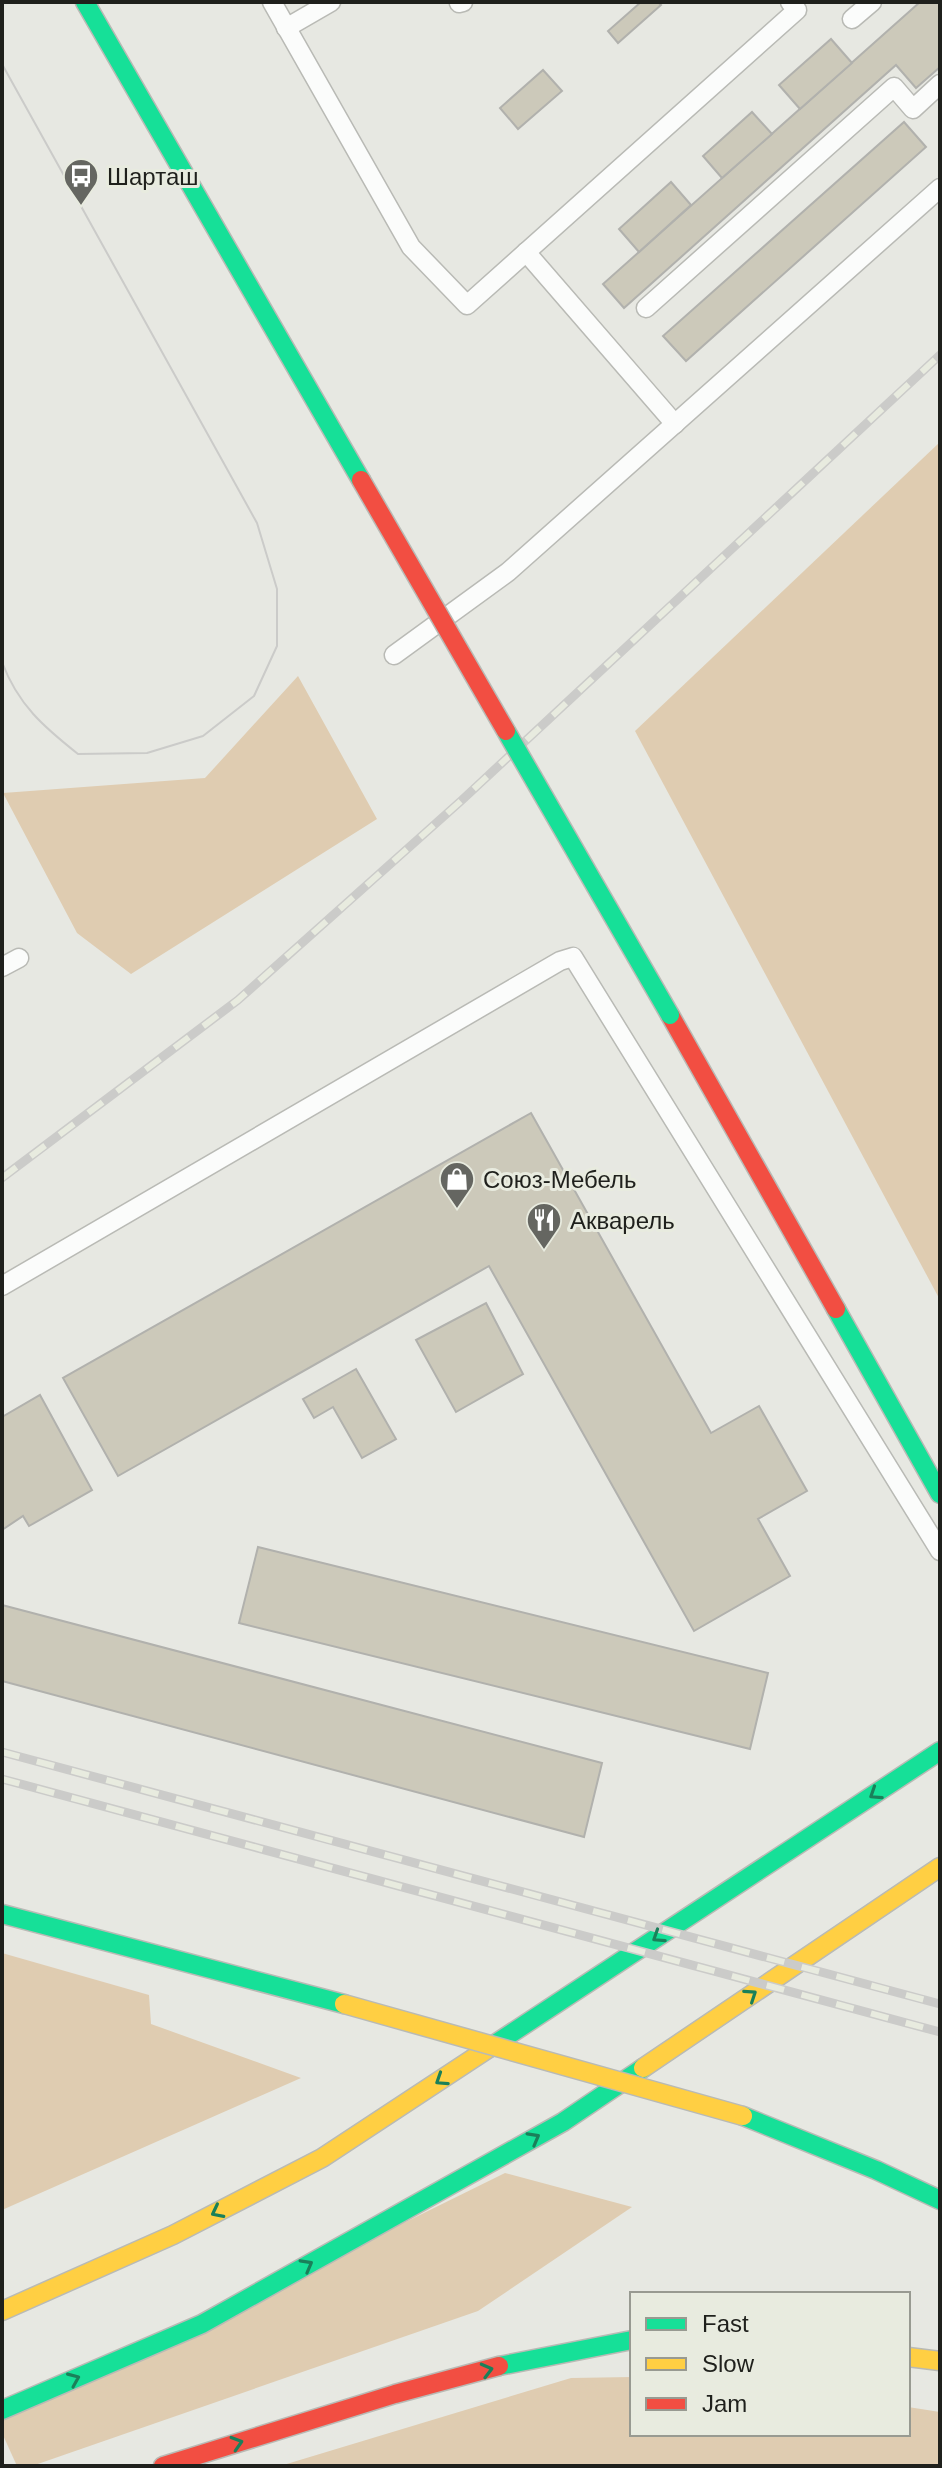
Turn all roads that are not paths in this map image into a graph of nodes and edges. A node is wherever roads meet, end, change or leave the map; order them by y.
1 (85, 2) edge
2 (272, 2) edge
3 (331, 2) edge
4 (790, 2) edge
5 (872, 2) edge
6 (852, 19) dead end
7 (286, 28) junction
8 (940, 84) edge
9 (940, 188) edge
10 (526, 252) junction
11 (646, 308) dead end
12 (675, 424) junction
13 (394, 655) dead end
14 (2, 1286) edge
15 (940, 1494) edge
16 (940, 1551) edge
17 (940, 1751) edge
18 (940, 1867) edge
19 (2, 1914) edge
20 (940, 2200) edge
21 (2, 2311) edge
22 (630, 2340) edge
23 (910, 2357) edge
24 (940, 2361) edge
25 (2, 2410) edge
26 (163, 2466) edge

1 - 15 main road, bridge
2 - 7 lane
3 - 7 lane
4 - 10 lane
5 - 6 lane
7 - 10 lane
8 - 11 lane
9 - 12 lane
10 - 12 lane
12 - 13 lane
14 - 16 lane
17 -> 21 main road
25 -> 18 main road
19 - 20 main road, bridge
26 -> 22 main road
23 - 24 main road

